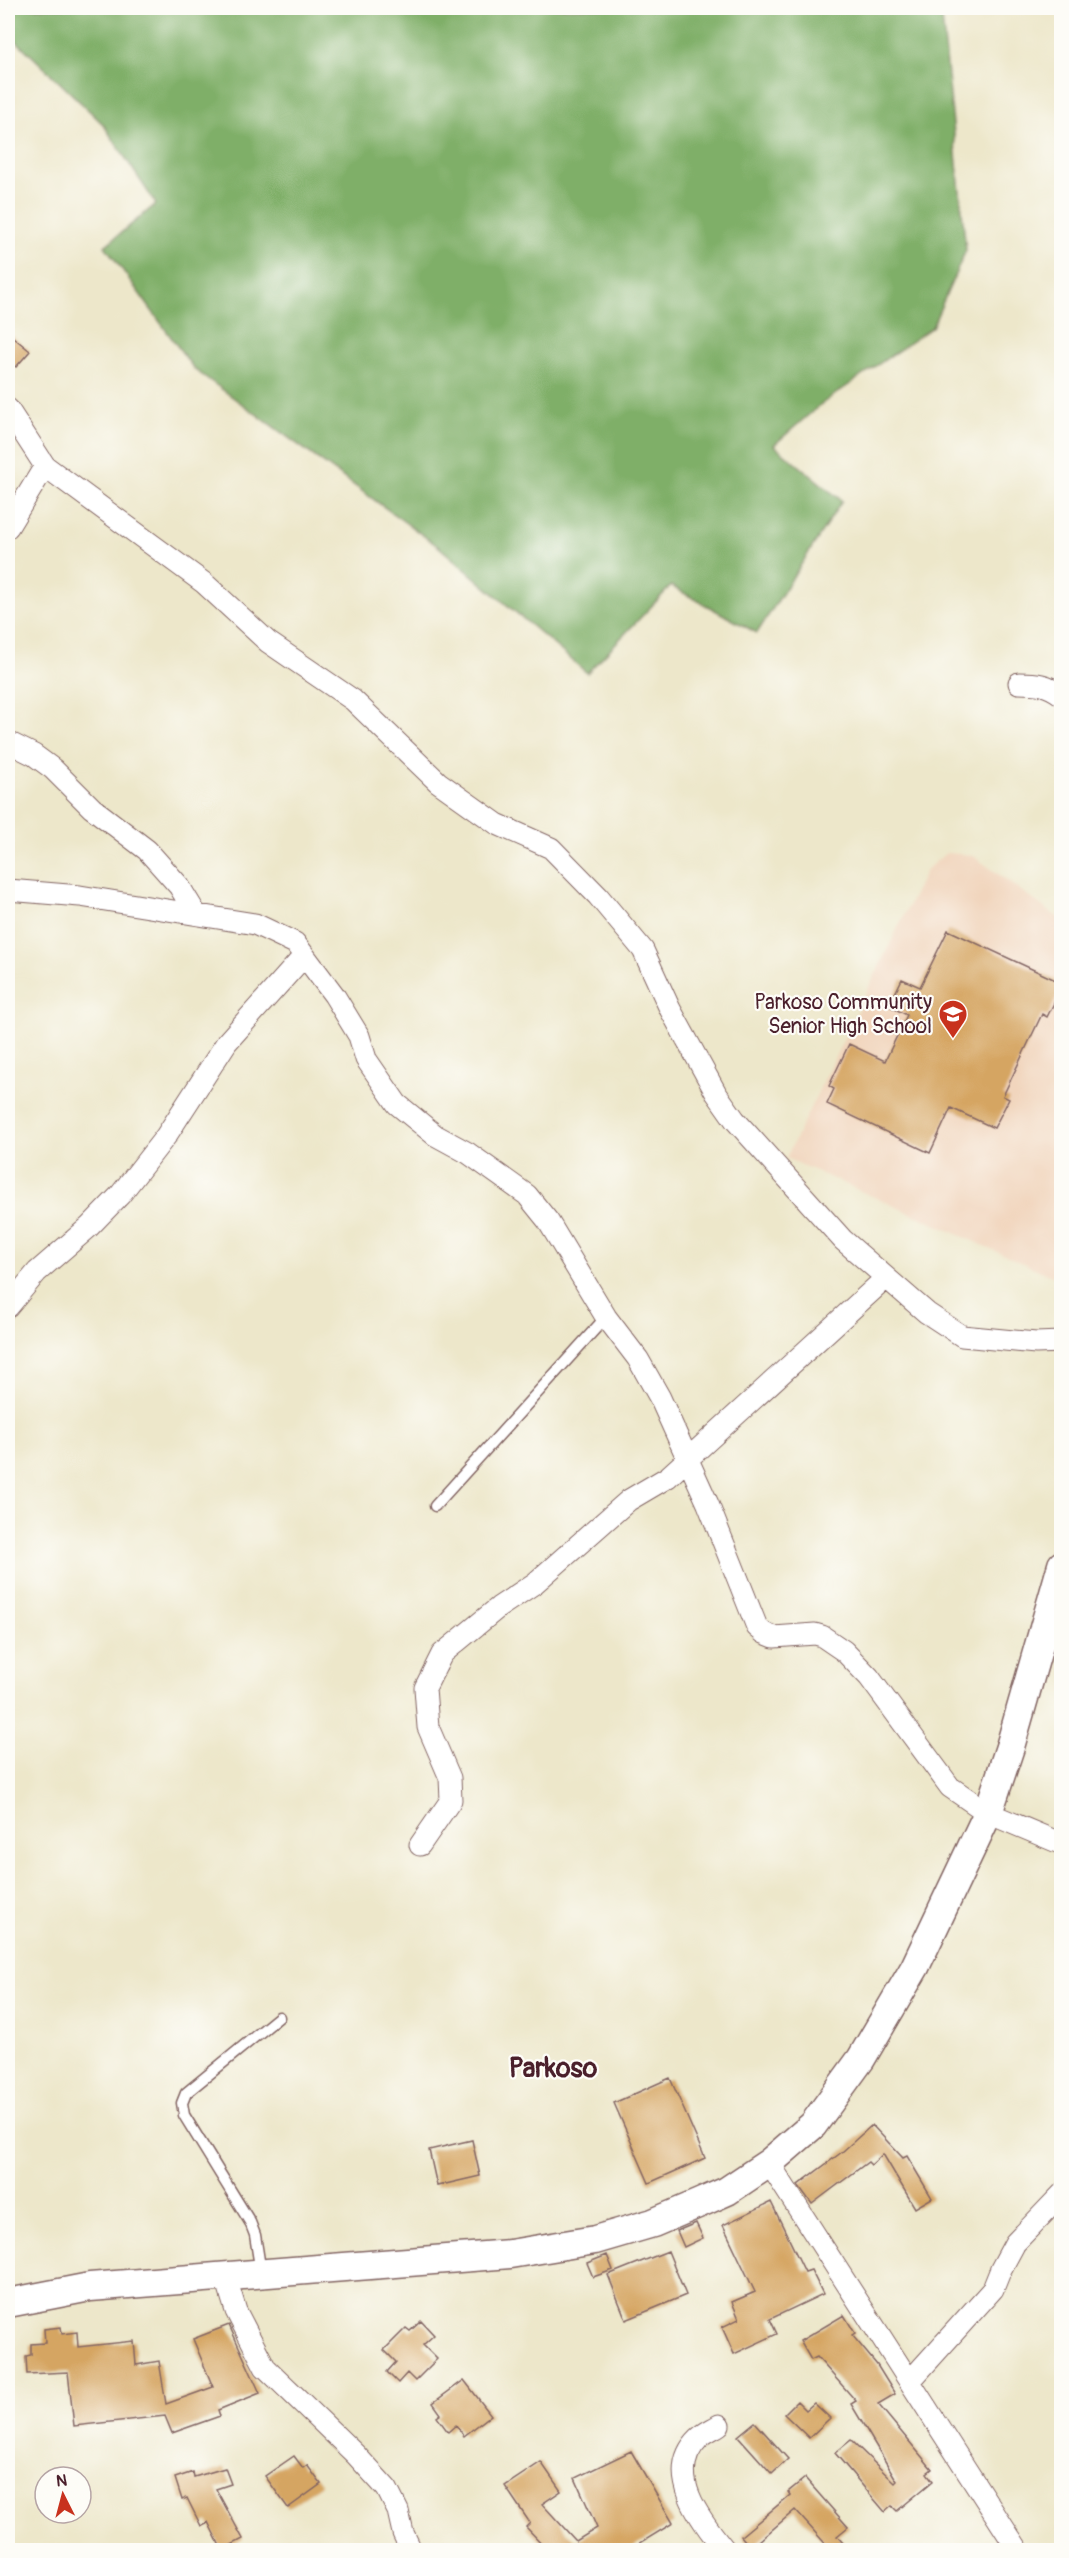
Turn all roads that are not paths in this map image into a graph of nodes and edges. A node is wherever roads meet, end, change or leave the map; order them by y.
1 (8, 409) edge
2 (45, 466) junction
3 (8, 527) edge
4 (1019, 683) dead end
5 (1062, 694) edge
6 (8, 742) edge
7 (8, 890) edge
8 (196, 914) junction
9 (304, 956) junction
10 (886, 1278) junction
11 (8, 1307) edge
12 (606, 1317) junction
13 (1062, 1342) edge
14 (689, 1459) junction
15 (435, 1506) dead end
16 (1062, 1565) edge
17 (988, 1813) junction
18 (1062, 1844) edge
19 (420, 1845) dead end
20 (279, 2017) dead end
21 (770, 2163) junction
22 (1062, 2194) edge
23 (261, 2273) junction
24 (225, 2276) junction
25 (8, 2303) edge
26 (910, 2382) junction
27 (719, 2424) dead end
28 (411, 2550) edge
29 (725, 2550) edge
30 (1018, 2550) edge

1 - 2 street
2 - 3 street
2 - 10 street
4 - 5 street
6 - 8 street
7 - 8 street
8 - 9 street
9 - 11 street
9 - 12 street
10 - 13 street
10 - 14 street
12 - 14 street
12 - 15 lane
14 - 17 street
14 - 19 street
16 - 17 street
17 - 18 street
17 - 21 street
20 - 23 lane
21 - 23 street
21 - 26 street
22 - 26 street
23 - 24 street
24 - 25 street
24 - 28 street
26 - 30 street
27 - 29 street

